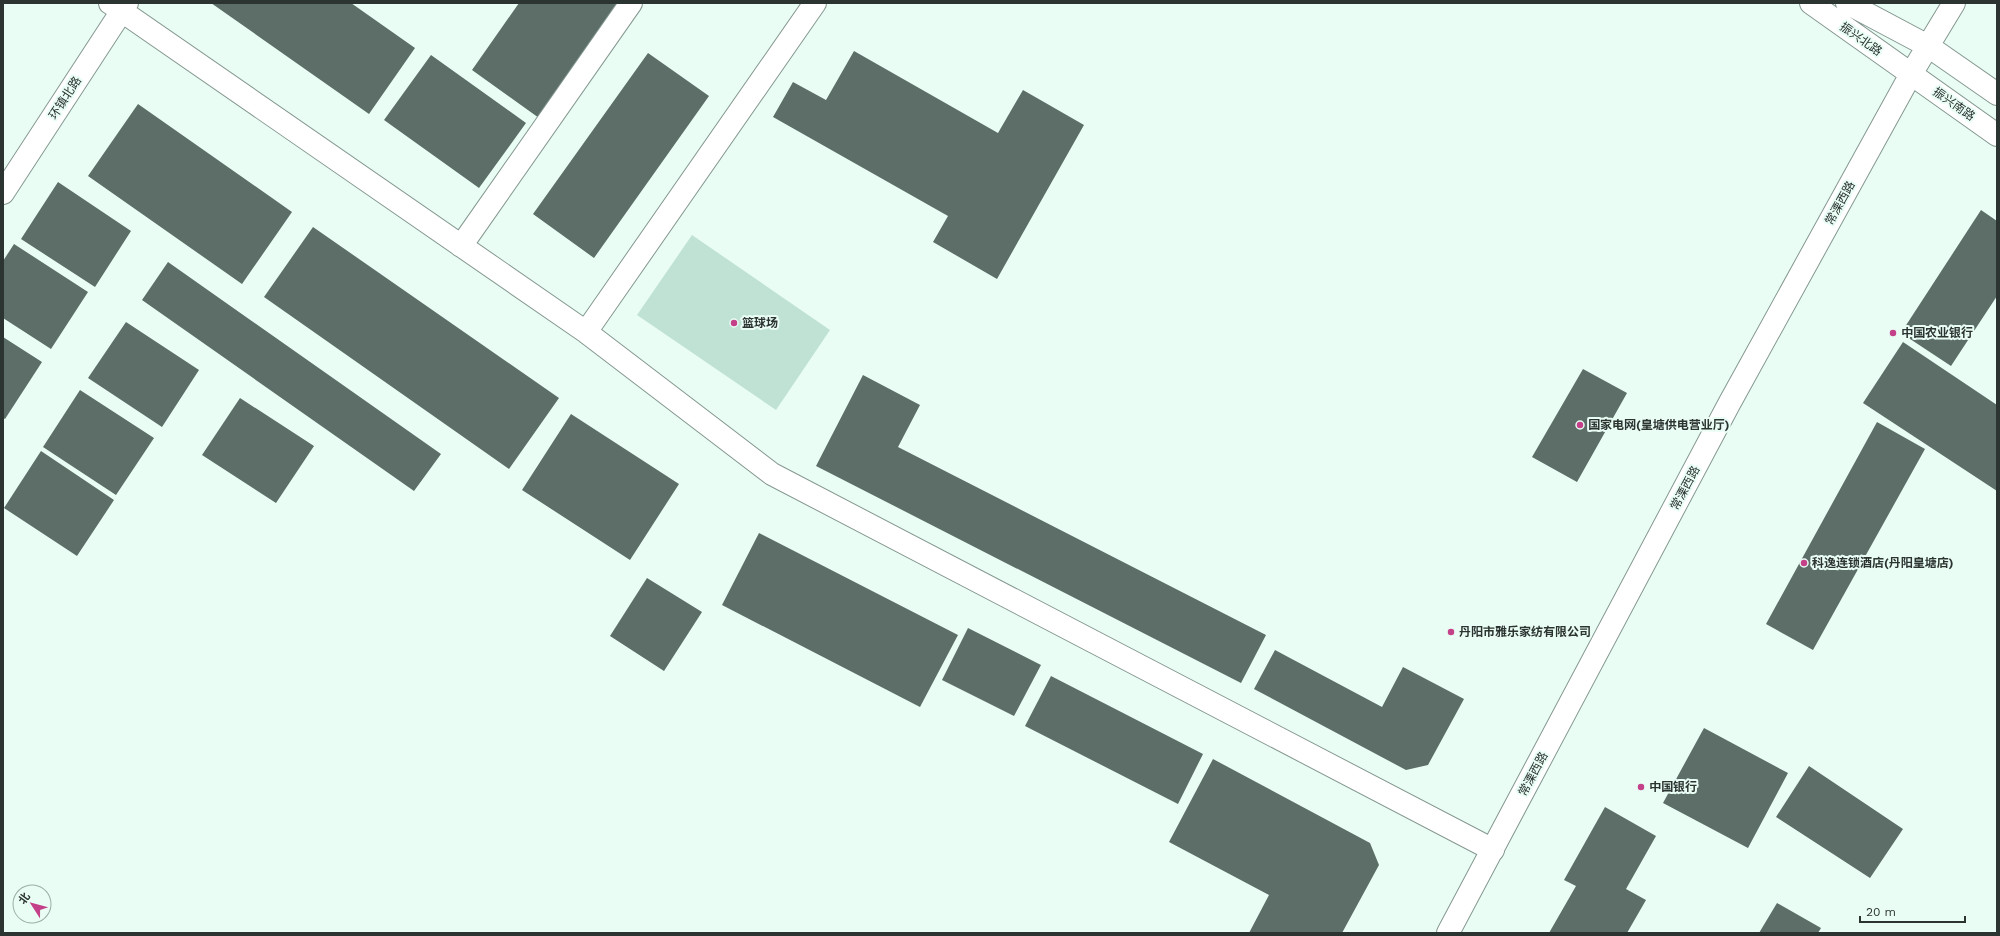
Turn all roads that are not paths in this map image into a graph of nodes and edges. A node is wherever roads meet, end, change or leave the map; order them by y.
1 (631, 3) edge
2 (814, 3) edge
3 (1811, 3) edge
4 (1847, 3) edge
5 (1954, 3) edge
6 (120, 6) edge
7 (1928, 46) junction
8 (1911, 74) junction
9 (1997, 94) edge
10 (1997, 135) edge
11 (3, 193) edge
12 (461, 246) junction
13 (586, 332) junction
14 (1493, 850) junction
15 (1448, 933) edge

1 - 12 street
2 - 13 street
3 - 8 street, 振兴北路
4 - 7 street, 振兴北路
5 - 7 street, 常溧西路
6 - 11 street, 环镇北路
6 - 12 street
7 - 8 street, 常溧西路
7 - 9 street
8 - 10 street, 振兴南路
8 - 14 street, 常溧西路
12 - 13 street
13 - 14 street
14 - 15 street, 常溧西路

